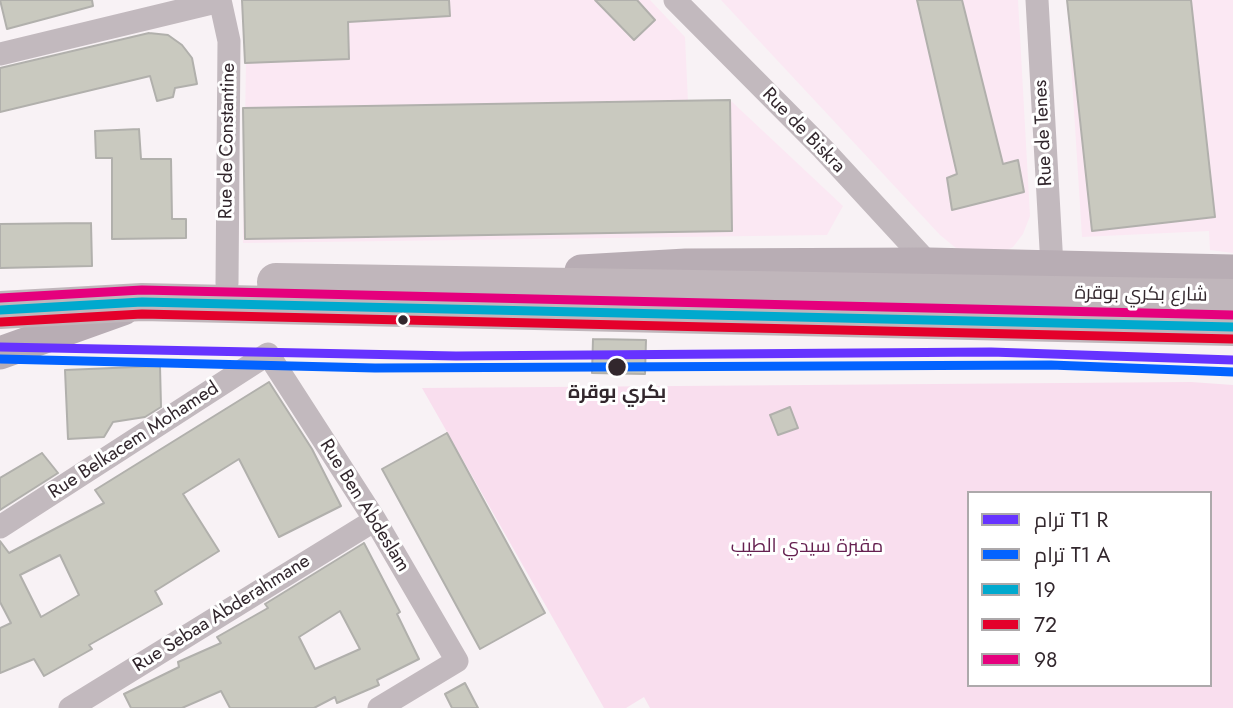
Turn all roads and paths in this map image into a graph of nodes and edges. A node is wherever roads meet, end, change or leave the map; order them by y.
1 (675, 0) edge
2 (1037, 0) edge
3 (220, 1) edge
4 (0, 54) edge
5 (929, 264) junction
6 (1052, 266) junction
7 (1233, 271) edge
8 (344, 281) junction
9 (227, 283) junction
10 (0, 288) edge
11 (1233, 298) edge
12 (142, 302) junction
13 (0, 310) edge
14 (1233, 327) edge
15 (0, 353) edge
16 (268, 354) joint
17 (375, 520) junction
18 (0, 527) edge
19 (70, 708) edge
20 (379, 708) edge

1 - 5 street, Rue de Biskra
2 - 6 street, Rue de Tenes
3 - 4 street
3 - 9 street, Rue de Constantine
5 - 6 street
5 - 8 street
6 - 7 street
8 - 9 highway, شارع بكري بوقرة
8 - 11 highway, شارع بكري بوقرة
9 - 10 highway, شارع بكري بوقرة
12 - 13 highway, شارع بكري بوقرة
12 - 14 highway, شارع بكري بوقرة
12 - 15 street
16 - 17 street, Rue Ben Abdeslam
16 - 18 street, Rue Belkacem Mohamed
17 - 19 street, Rue Sebaa Abderahmane
17 - 20 street, Rue Ben Abdeslam

